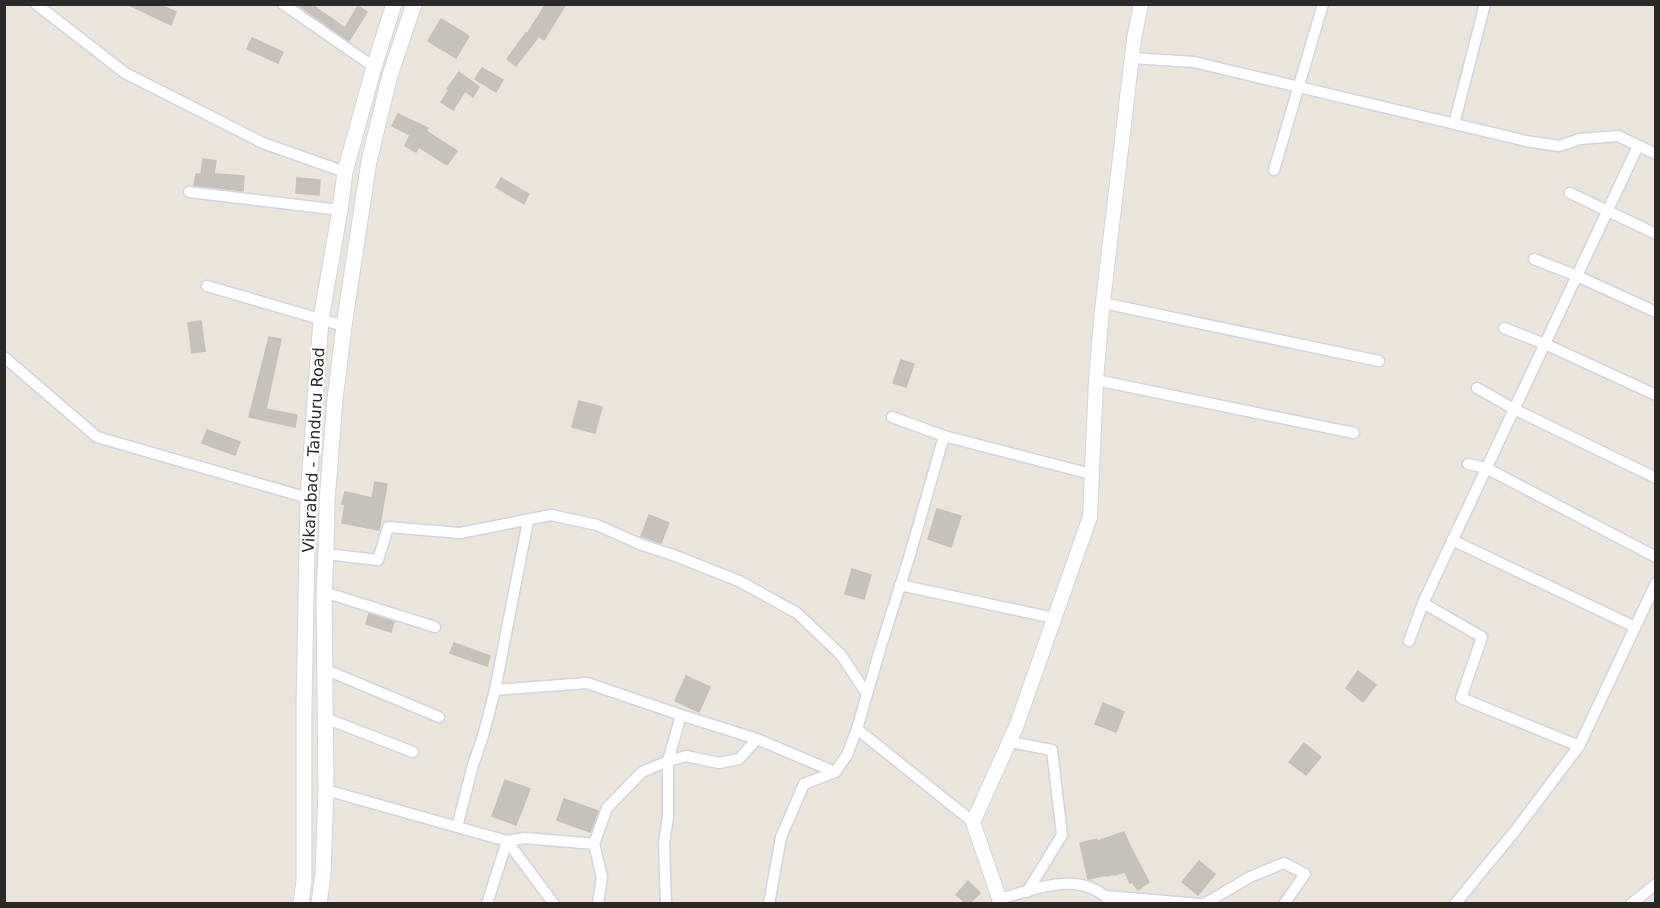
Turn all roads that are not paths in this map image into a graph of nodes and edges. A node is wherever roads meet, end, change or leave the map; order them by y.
1 (36, 4) edge
2 (283, 4) edge
3 (414, 4) edge
4 (1141, 4) edge
5 (1323, 4) edge
6 (1485, 4) edge
7 (391, 6) edge
8 (1132, 57) junction
9 (374, 67) junction
10 (1298, 86) junction
11 (1454, 124) junction
12 (1638, 146) junction
13 (1656, 154) edge
14 (1274, 170) dead end
15 (345, 172) junction
16 (189, 192) dead end
17 (1570, 193) dead end
18 (340, 210) junction
19 (1607, 212) junction
20 (1656, 234) edge
21 (1534, 259) dead end
22 (1577, 276) junction
23 (207, 286) dead end
24 (1103, 303) junction
25 (1656, 312) edge
26 (321, 319) junction
27 (344, 326) junction
28 (1504, 328) dead end
29 (1545, 344) junction
30 (4, 357) edge
31 (1379, 361) dead end
32 (1096, 380) junction
33 (1477, 388) dead end
34 (1656, 395) edge
35 (1514, 409) junction
36 (892, 417) dead end
37 (1354, 433) dead end
38 (944, 436) junction
39 (1468, 464) dead end
40 (1486, 468) junction
41 (1091, 474) junction
42 (1656, 478) edge
43 (308, 498) junction
44 (528, 520) junction
45 (1452, 540) junction
46 (326, 554) junction
47 (1656, 557) edge
48 (1656, 583) edge
49 (900, 585) junction
50 (324, 592) junction
51 (1422, 603) junction
52 (1054, 618) junction
53 (435, 627) dead end
54 (1635, 627) junction
55 (1409, 641) dead end
56 (324, 669) junction
57 (495, 690) junction
58 (867, 694) junction
59 (681, 715) junction
60 (439, 717) dead end
61 (325, 718) junction
62 (857, 729) junction
63 (757, 739) junction
64 (1010, 742) junction
65 (326, 745) junction
66 (1579, 746) junction
67 (304, 747) junction
68 (413, 752) dead end
69 (668, 761) junction
70 (835, 772) junction
71 (326, 790) junction
72 (973, 822) junction
73 (457, 827) junction
74 (507, 841) junction
75 (594, 844) junction
76 (1656, 884) edge
77 (1027, 892) junction
78 (1000, 901) edge
79 (1111, 901) edge
80 (301, 903) edge
81 (320, 903) edge
82 (486, 903) edge
83 (554, 903) edge
84 (598, 903) edge
85 (666, 903) edge
86 (770, 903) edge
87 (1202, 903) edge
88 (1284, 903) edge
89 (1455, 903) edge
90 (1631, 903) edge

1 - 15 street
2 - 9 street
3 - 27 main road, Vikarabad - Tanduru Road
4 - 8 street
5 - 10 street
6 - 11 street
7 - 9 main road, Vikarabad - Tanduru Road
8 - 10 street
8 - 24 street
9 - 15 main road, Vikarabad - Tanduru Road
10 - 11 street
10 - 14 street
11 - 12 street
12 - 13 street
12 - 19 street
15 - 18 main road, Vikarabad - Tanduru Road
16 - 18 street
17 - 19 street
18 - 26 main road, Vikarabad - Tanduru Road
19 - 20 street
19 - 22 street
21 - 22 street
22 - 25 street
22 - 29 street
23 - 26 street
24 - 31 street
24 - 32 street
26 - 27 street
26 - 43 main road, Vikarabad - Tanduru Road
27 - 46 main road, Vikarabad - Tanduru Road
28 - 29 street
29 - 34 street
29 - 35 street
30 - 43 street
32 - 37 street
32 - 41 street
33 - 35 street
35 - 40 street
35 - 42 street
36 - 38 street
38 - 41 street
38 - 49 street
39 - 40 street
40 - 45 street
40 - 47 street
41 - 52 street
43 - 67 main road, Vikarabad - Tanduru Road
44 - 46 street
44 - 57 street
44 - 58 street
45 - 51 street
45 - 54 street
46 - 50 main road, Vikarabad - Tanduru Road
48 - 54 street
49 - 52 street
49 - 58 street
50 - 53 street
50 - 56 main road, Vikarabad - Tanduru Road
51 - 55 street
51 - 66 street
52 - 64 street
54 - 66 street
56 - 60 street
56 - 61 main road, Vikarabad - Tanduru Road
57 - 59 street
57 - 73 street
58 - 62 street
59 - 63 street
59 - 69 street
61 - 65 main road, Vikarabad - Tanduru Road
61 - 68 street
62 - 70 street
62 - 72 street
63 - 69 street
63 - 70 street
64 - 72 street
64 - 77 street
65 - 67 main road
65 - 71 main road, Vikarabad - Tanduru Road
66 - 89 street
67 - 80 main road, Vikarabad - Tanduru Road
69 - 75 street
69 - 85 street
70 - 86 street
71 - 73 street
71 - 81 main road, Vikarabad - Tanduru Road
72 - 78 street
73 - 74 street
74 - 75 street
74 - 82 street
74 - 83 street
75 - 84 street
76 - 90 street
77 - 78 street
77 - 79 street
79 - 87 street
87 - 88 street

